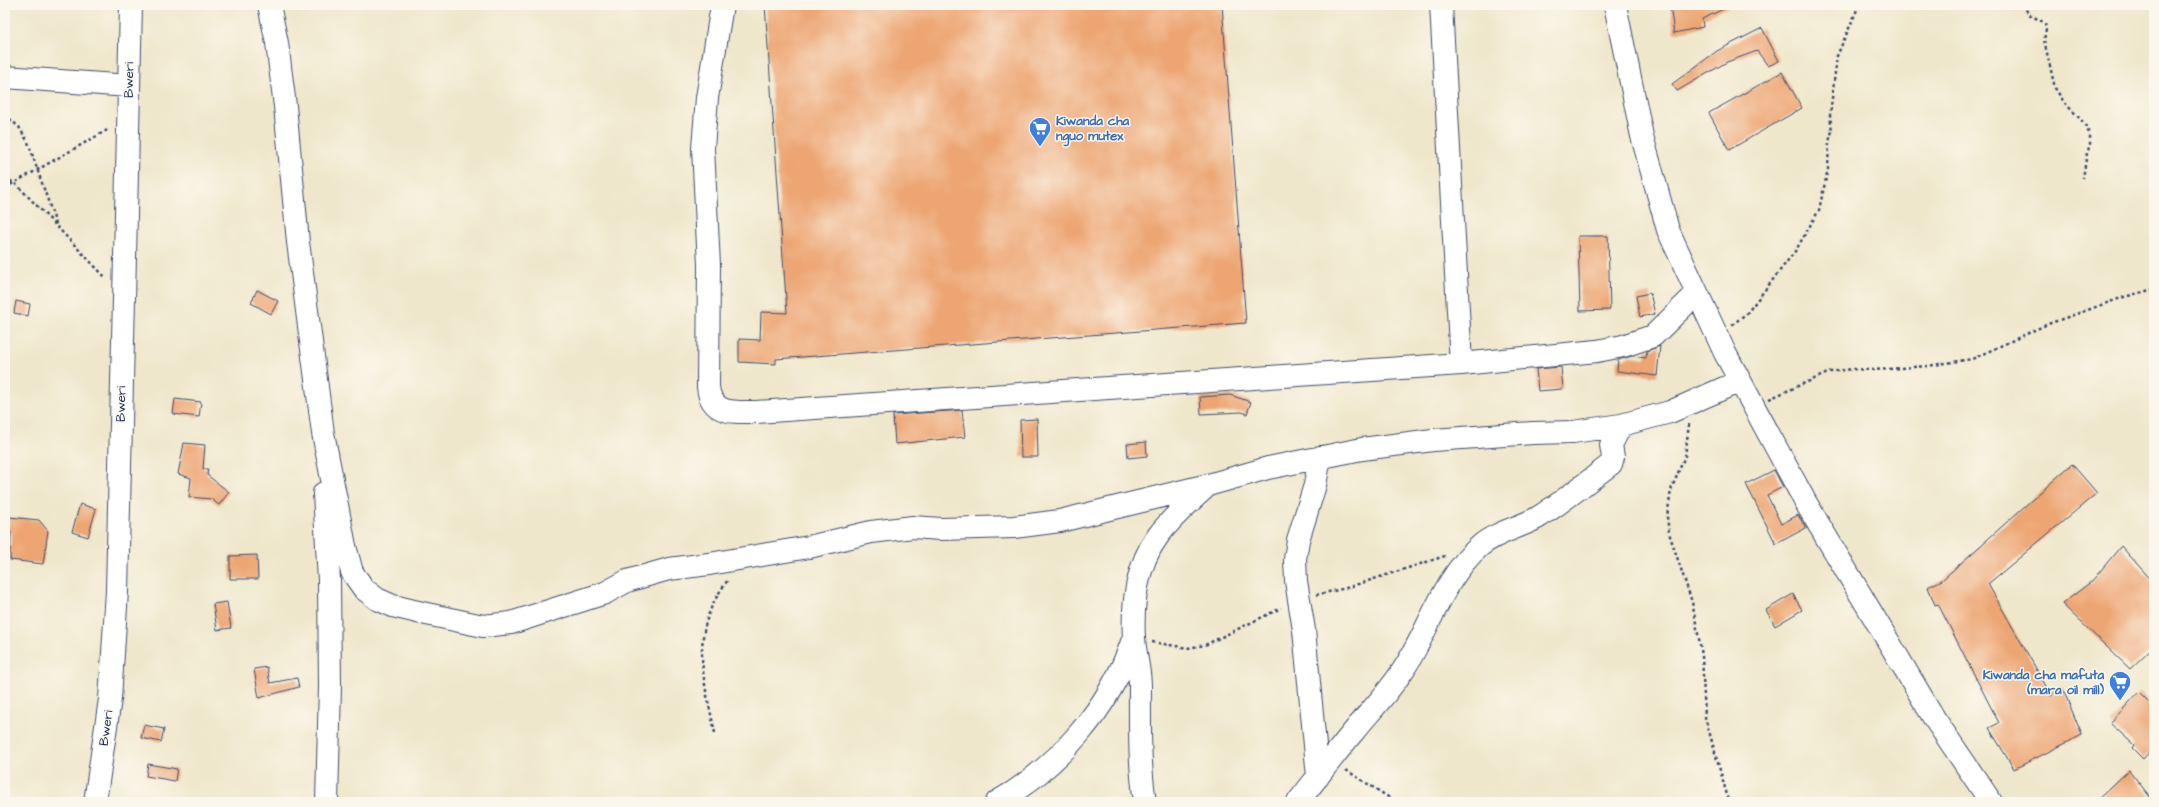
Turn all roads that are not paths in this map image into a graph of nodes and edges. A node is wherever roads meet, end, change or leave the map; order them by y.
1 (131, 5) edge
2 (269, 5) edge
3 (722, 5) edge
4 (1441, 5) edge
5 (1615, 5) edge
6 (5, 77) edge
7 (129, 86) junction
8 (1697, 293) junction
9 (1461, 364) junction
10 (1740, 381) junction
11 (1621, 425) junction
12 (1320, 457) junction
13 (329, 462) junction
14 (1208, 485) junction
15 (1134, 637) junction
16 (1324, 769) junction
17 (95, 802) edge
18 (327, 802) edge
19 (997, 802) edge
20 (1145, 802) edge
21 (1298, 802) edge
22 (1991, 802) edge

1 - 7 street, Bweri
2 - 13 street
3 - 9 street
4 - 9 street
5 - 8 street
6 - 7 street
7 - 17 street, Bweri
8 - 9 street
8 - 10 street
10 - 11 street
10 - 22 street
11 - 12 street
11 - 16 street
12 - 14 street
12 - 16 street
13 - 14 street
13 - 18 street
14 - 15 street
15 - 19 street
15 - 20 street
16 - 21 street

